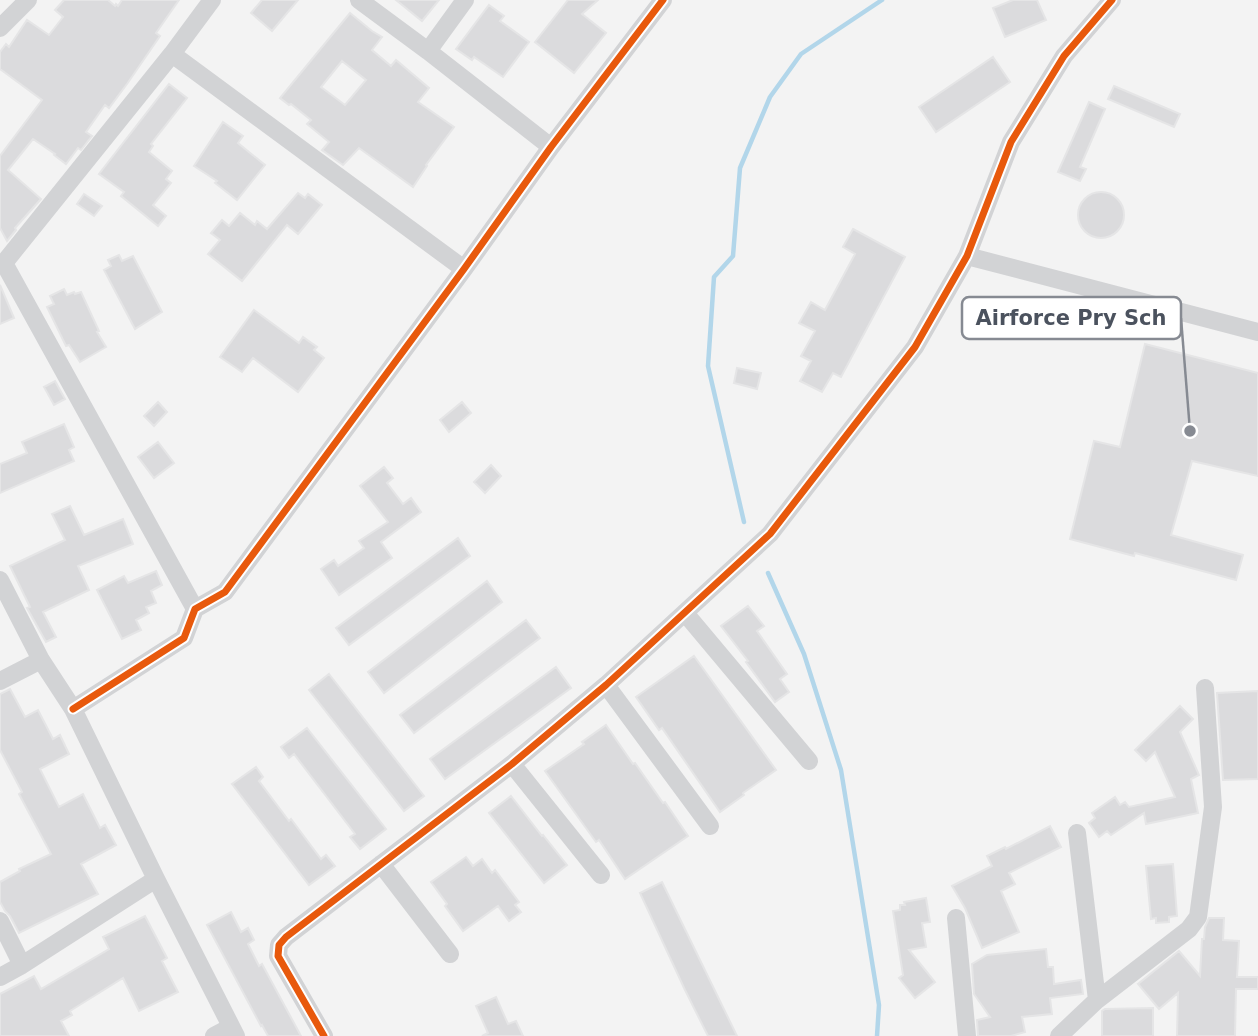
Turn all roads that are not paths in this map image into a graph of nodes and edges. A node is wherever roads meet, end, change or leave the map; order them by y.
1 (28, 0) edge
2 (212, 0) edge
3 (359, 0) edge
4 (465, 0) edge
5 (663, 0) edge
6 (1112, 0) edge
7 (0, 28) edge
8 (428, 51) junction
9 (173, 54) junction
10 (551, 147) junction
11 (967, 256) junction
12 (2, 260) edge
13 (464, 269) junction
14 (1258, 332) edge
15 (0, 580) edge
16 (195, 609) junction
17 (685, 612) junction
18 (41, 660) junction
19 (0, 681) edge
20 (606, 685) junction
21 (1205, 688) dead end
22 (73, 709) junction
23 (809, 761) dead end
24 (512, 764) junction
25 (710, 826) dead end
26 (1077, 834) dead end
27 (381, 864) junction
28 (601, 876) dead end
29 (156, 879) junction
30 (956, 918) dead end
31 (0, 921) edge
32 (450, 954) dead end
33 (22, 965) junction
34 (0, 976) edge
35 (1097, 1000) junction
36 (233, 1032) edge
37 (214, 1036) edge
38 (324, 1036) edge
39 (967, 1036) edge
40 (1059, 1036) edge

1 - 7 street
2 - 9 street
3 - 8 street
4 - 8 street
5 - 10 street
6 - 11 street
8 - 10 street
9 - 12 street
9 - 13 street
10 - 13 street
11 - 14 street
11 - 17 street
12 - 16 street
13 - 16 street
15 - 18 street
16 - 22 street
17 - 20 street
17 - 23 street
18 - 19 street
18 - 22 street
20 - 24 street
20 - 25 street
21 - 35 street
22 - 29 street
24 - 27 street
24 - 28 street
26 - 35 street
27 - 32 street
27 - 38 street
29 - 33 street
29 - 36 street
30 - 39 street
31 - 33 street
33 - 34 street
35 - 40 street
36 - 37 street

